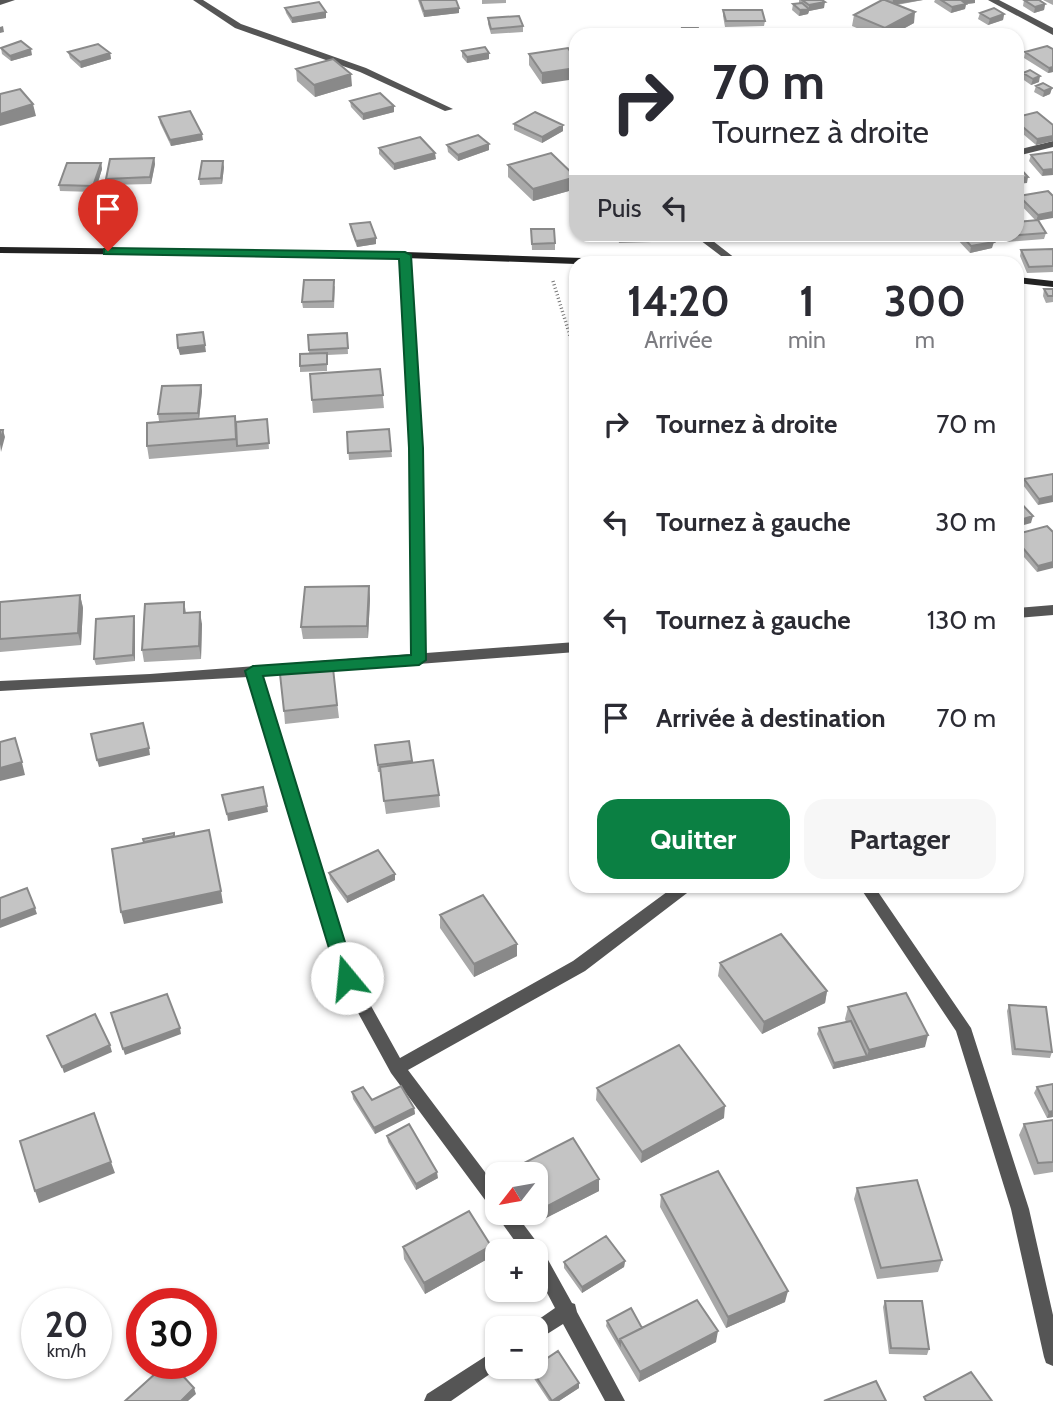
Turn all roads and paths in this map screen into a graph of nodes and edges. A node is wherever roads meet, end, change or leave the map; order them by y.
1 (12, 0) edge
2 (197, 0) edge
3 (992, 0) edge
4 (0, 2) edge
5 (1053, 32) edge
6 (448, 109) dead end
7 (1053, 144) edge
8 (1024, 151) edge
9 (708, 242) edge
10 (0, 250) edge
11 (405, 255) junction
12 (726, 256) edge
13 (547, 260) junction
14 (569, 261) edge
15 (1024, 281) edge
16 (1053, 284) edge
17 (569, 334) edge
18 (1053, 610) edge
19 (1024, 612) edge
20 (569, 647) edge
21 (419, 660) junction
22 (253, 671) junction
23 (0, 686) edge
24 (677, 893) edge
25 (871, 893) edge
26 (397, 1068) junction
27 (485, 1186) edge
28 (548, 1276) edge
29 (568, 1310) junction
30 (548, 1324) edge
31 (1053, 1357) edge
32 (485, 1366) edge
33 (434, 1401) edge
34 (615, 1401) edge

1 - 4 street
2 - 6 street
3 - 5 street
7 - 8 street
9 - 12 street
10 - 11 street
11 - 13 street
11 - 21 street
13 - 14 street
13 - 17 path
15 - 16 street
18 - 19 street
20 - 21 street
21 - 22 street
22 - 23 street
22 - 26 street
24 - 26 street
25 - 31 street
26 - 27 street
28 - 29 street
29 - 30 street
29 - 34 street
32 - 33 street

